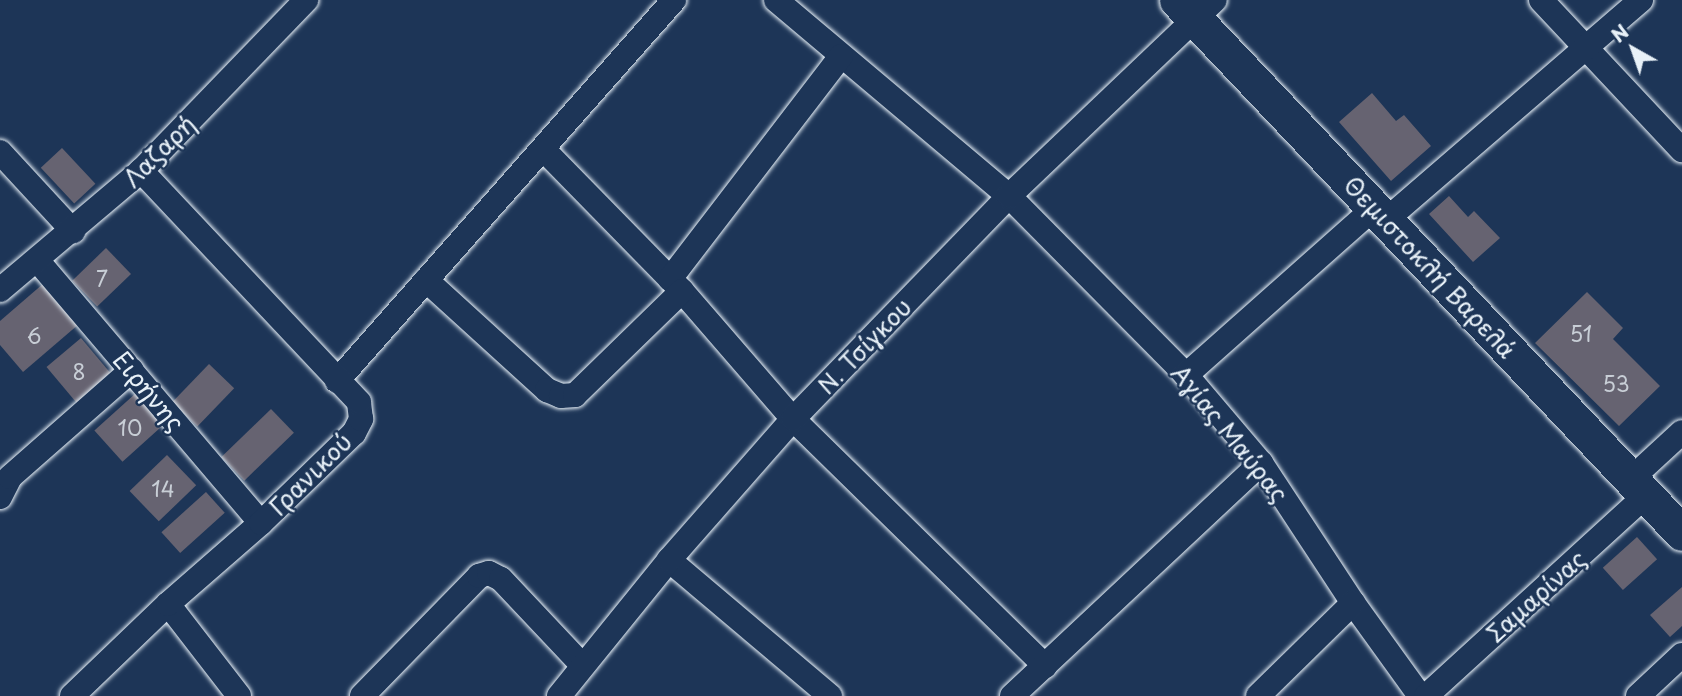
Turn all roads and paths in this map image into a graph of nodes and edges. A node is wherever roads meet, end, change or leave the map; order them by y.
1 (306, 0) edge
2 (674, 0) edge
3 (776, 0) edge
4 (1541, 0) edge
5 (1641, 0) edge
6 (1196, 6) edge
7 (1586, 47) junction
8 (841, 56) junction
9 (544, 149) junction
10 (1682, 150) edge
11 (0, 152) edge
12 (141, 171) junction
13 (1009, 196) junction
14 (1380, 214) junction
15 (73, 230) junction
16 (37, 260) junction
17 (426, 280) junction
18 (676, 285) junction
19 (0, 290) edge
20 (132, 370) junction
21 (1186, 375) junction
22 (337, 381) junction
23 (793, 419) junction
24 (1682, 432) edge
25 (1261, 463) junction
26 (1638, 487) junction
27 (0, 497) edge
28 (261, 523) junction
29 (1682, 533) edge
30 (669, 560) junction
31 (1353, 603) junction
32 (168, 604) junction
33 (1682, 656) edge
34 (582, 665) junction
35 (1045, 666) junction
36 (72, 696) edge
37 (239, 696) edge
38 (362, 696) edge
39 (559, 696) edge
40 (830, 696) edge
41 (1012, 696) edge
42 (1258, 696) edge
43 (1420, 696) edge
44 (1426, 696) edge
45 (1638, 696) edge

1 - 12 street, Λαζαρή
2 - 9 street
3 - 8 street, Αγίας Μαύρας
4 - 7 street
5 - 7 street
6 - 13 street, Ν. Τσίγκου
6 - 14 street, Θεμιστοκλή Βαρελά
7 - 10 street
7 - 14 street
8 - 13 street, Αγίας Μαύρας
8 - 18 street
9 - 17 street
9 - 18 street
11 - 15 street
12 - 15 street, Λαζαρή
12 - 22 street, Γρανικού
13 - 21 street, Αγίας Μαύρας
13 - 23 street, Ν. Τσίγκου
14 - 21 street
14 - 26 street, Θεμιστοκλή Βαρελά
15 - 16 street, Λαζαρή
16 - 19 street, Λαζαρή
16 - 20 street, Ειρήνης
17 - 18 street
17 - 22 street
18 - 23 street
20 - 27 street
20 - 28 street, Ειρήνης
21 - 25 street, Αγίας Μαύρας
22 - 28 street, Γρανικού
23 - 30 street, Ν. Τσίγκου
23 - 35 street
24 - 26 street, Σαμαρίνας
25 - 31 street, Αγίας Μαύρας
25 - 35 street
26 - 29 street, Θεμιστοκλή Βαρελά
26 - 44 street, Σαμαρίνας
28 - 32 street, Γρανικού
30 - 34 street, Ν. Τσίγκου
30 - 40 street
31 - 42 street
31 - 43 street, Αγίας Μαύρας
32 - 36 street, Γρανικού
32 - 37 street
33 - 45 street
34 - 38 street
34 - 39 street, Ν. Τσίγκου
35 - 41 street

